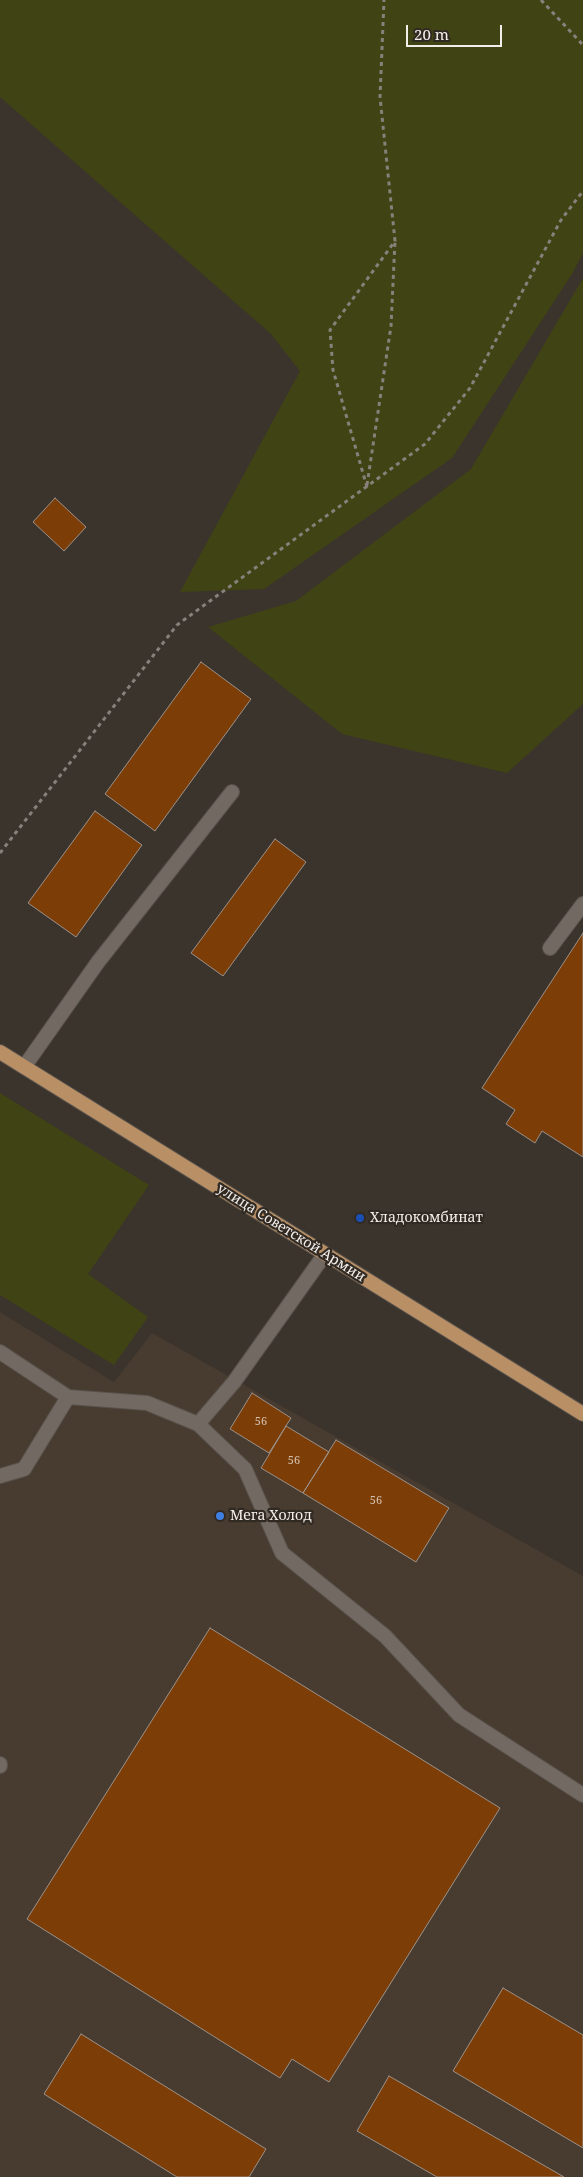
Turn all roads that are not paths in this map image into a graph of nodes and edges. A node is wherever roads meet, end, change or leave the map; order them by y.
1 (232, 792) dead end
2 (583, 904) edge
3 (550, 948) dead end
4 (0, 1052) edge
5 (24, 1067) junction
6 (325, 1254) junction
7 (0, 1352) edge
8 (68, 1397) junction
9 (583, 1414) edge
10 (198, 1424) junction
11 (0, 1476) edge
12 (583, 1796) edge

1 - 5 lane
2 - 3 lane
4 - 5 main road, улица Советской Армии
5 - 6 main road, улица Советской Армии
6 - 9 main road, улица Советской Армии
6 - 10 lane
7 - 8 lane
8 - 10 lane
8 - 11 lane
10 - 12 lane

